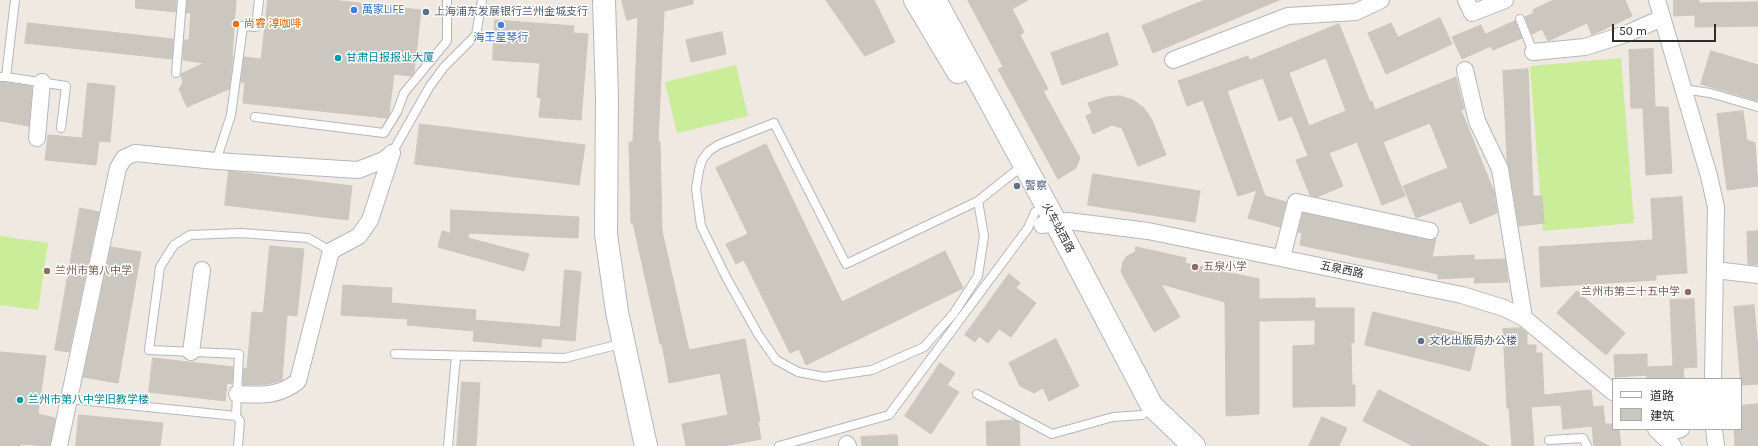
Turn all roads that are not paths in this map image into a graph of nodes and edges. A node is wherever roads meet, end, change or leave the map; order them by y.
1 (15, 0) edge
2 (182, 0) edge
3 (259, 0) edge
4 (448, 0) edge
5 (482, 0) edge
6 (604, 0) edge
7 (915, 0) edge
8 (935, 0) edge
9 (1466, 0) edge
10 (1505, 0) edge
11 (1657, 0) edge
12 (1376, 1) edge
13 (1662, 18) junction
14 (1520, 19) dead end
15 (1533, 52) joint
16 (1174, 60) dead end
17 (1465, 70) dead end
18 (176, 73) dead end
19 (3, 77) edge
20 (42, 82) junction
21 (1683, 89) junction
22 (1758, 107) edge
23 (255, 117) dead end
24 (61, 128) dead end
25 (37, 138) dead end
26 (392, 154) junction
27 (216, 161) junction
28 (1017, 170) junction
29 (978, 202) junction
30 (1044, 220) junction
31 (1430, 231) dead end
32 (331, 251) junction
33 (1282, 257) junction
34 (202, 270) dead end
35 (1714, 270) junction
36 (1758, 275) edge
37 (1524, 318) junction
38 (624, 343) junction
39 (191, 352) junction
40 (395, 354) dead end
41 (456, 356) junction
42 (1713, 378) edge
43 (1612, 391) edge
44 (237, 394) junction
45 (977, 394) dead end
46 (68, 399) junction
47 (1142, 415) junction
48 (236, 416) junction
49 (1679, 430) edge
50 (1664, 437) edge
51 (1549, 440) dead end
52 (59, 446) edge
53 (238, 446) edge
54 (448, 446) edge
55 (646, 446) edge
56 (779, 446) edge
57 (1172, 446) edge
58 (1194, 446) edge
59 (1587, 446) edge

1 - 19 lane
2 - 18 lane
3 - 27 lane
4 - 23 lane
5 - 26 lane
6 - 38 main road
7 - 28 main road, 火车站西路
8 - 30 main road, 火车站西路
9 - 10 street
11 - 13 street
12 - 16 street
13 - 15 street
13 - 21 street
14 - 15 lane
17 - 37 street
19 - 20 lane
20 - 24 lane
20 - 25 street
21 - 22 lane
21 - 35 street
26 - 27 street
26 - 32 street
27 - 46 street
28 - 29 lane
28 - 30 main road, 火车站西路
29 - 29 lane
30 - 33 street, 五泉西路
30 - 47 main road, 火车站西路
30 - 56 lane
30 - 58 main road, 火车站西路
31 - 33 street
32 - 39 lane
32 - 44 street
33 - 37 street, 五泉西路
34 - 39 street
35 - 36 street
35 - 42 street
37 - 43 street, 五泉西路
38 - 41 lane
38 - 55 main road
39 - 44 lane
40 - 41 lane
41 - 54 lane
44 - 48 lane
45 - 47 lane
46 - 48 lane
46 - 52 street
47 - 57 main road, 火车站西路
48 - 53 lane
49 - 50 street
51 - 59 lane

